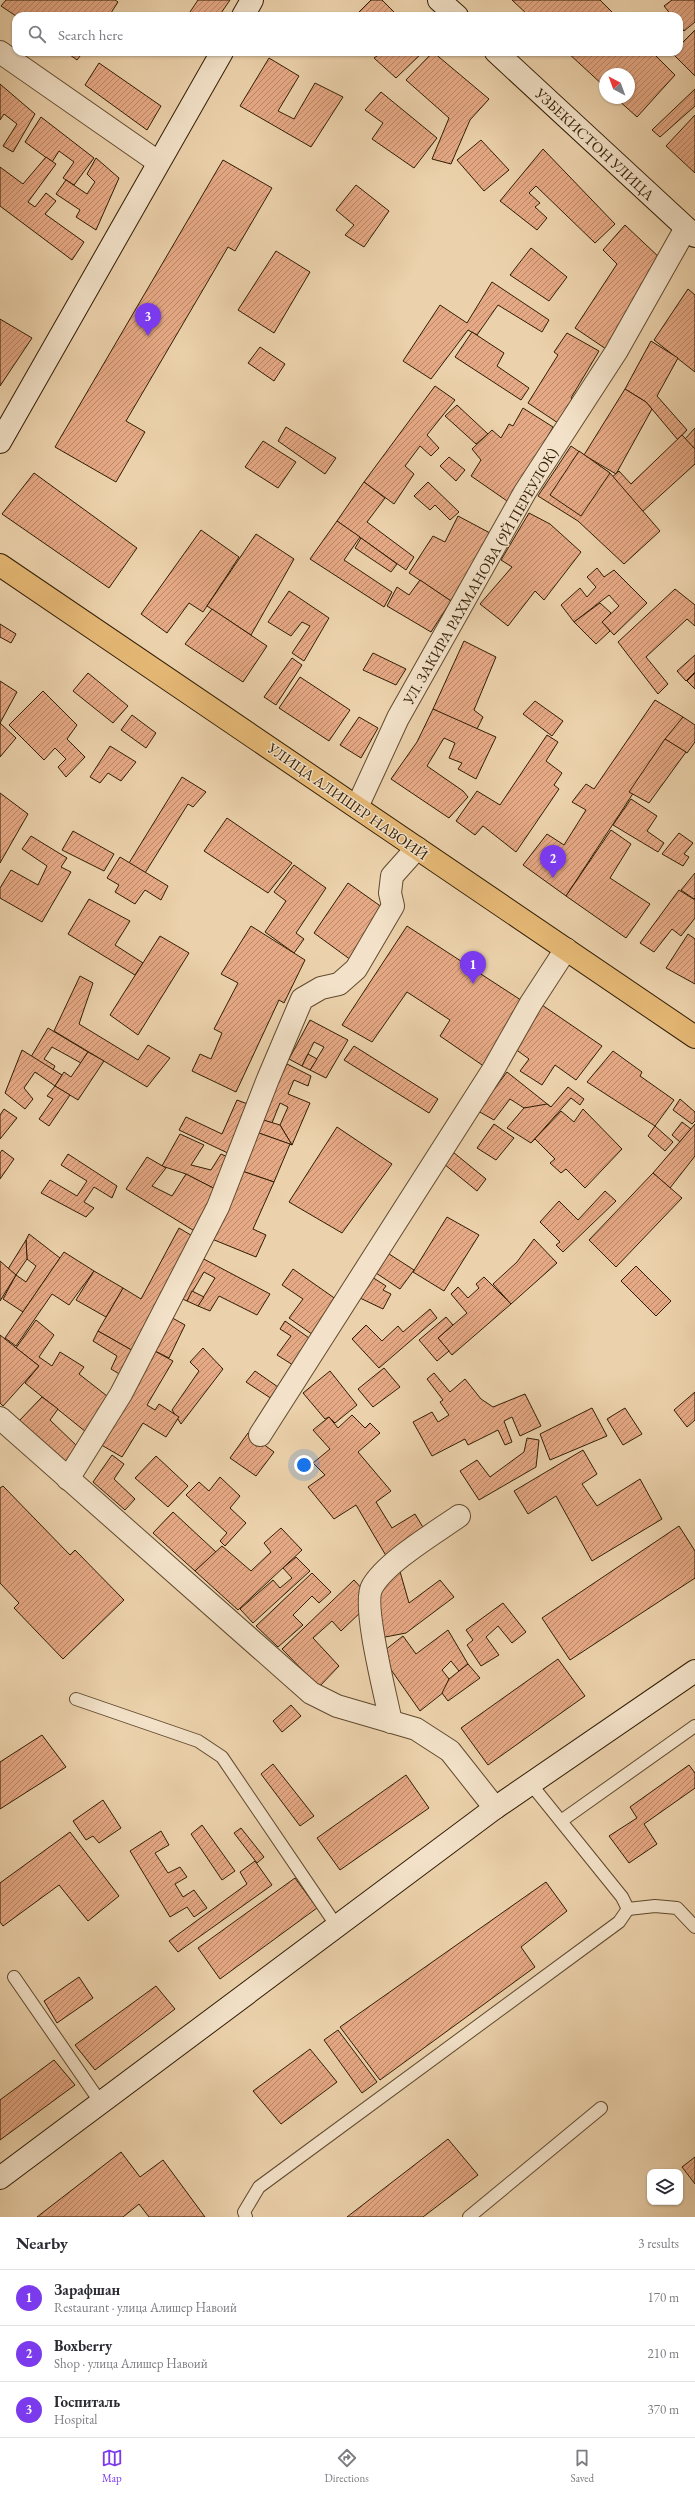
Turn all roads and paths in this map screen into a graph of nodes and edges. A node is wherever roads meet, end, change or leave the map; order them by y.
1 (252, 0) edge
2 (245, 12) edge
3 (0, 52) edge
4 (220, 56) edge
5 (500, 56) edge
6 (158, 162) junction
7 (691, 232) edge
8 (0, 442) edge
9 (0, 565) edge
10 (357, 807) junction
11 (417, 848) junction
12 (566, 949) junction
13 (695, 1037) edge
14 (0, 1418) edge
15 (260, 1435) dead end
16 (68, 1479) junction
17 (459, 1516) dead end
18 (695, 1671) edge
19 (76, 1698) dead end
20 (391, 1722) junction
21 (695, 1726) edge
22 (530, 1783) junction
23 (494, 1808) junction
24 (561, 1821) junction
25 (628, 1909) junction
26 (336, 1925) junction
27 (695, 1928) edge
28 (14, 1977) dead end
29 (101, 2103) junction
30 (601, 2108) dead end
31 (0, 2178) edge
32 (482, 2207) junction
33 (246, 2217) edge
34 (469, 2217) edge
35 (490, 2217) edge

1 - 2 street
3 - 6 street
4 - 6 street
5 - 7 street, УЗБЕКИСТОН УЛИЦА
6 - 8 street
7 - 10 street, УЛ. ЗАКИРА РАХМАНОВА (9Й ПЕРЕУЛОК)
9 - 10 main road, УЛИЦА АЛИШЕР НАВОИЙ
10 - 11 main road, УЛИЦА АЛИШЕР НАВОИЙ
11 - 12 main road, УЛИЦА АЛИШЕР НАВОИЙ
11 - 16 street
12 - 13 main road, УЛИЦА АЛИШЕР НАВОИЙ
12 - 15 street
14 - 16 street
16 - 20 street
17 - 20 street
18 - 22 street
19 - 26 lane
20 - 23 street
21 - 24 lane
22 - 23 street
22 - 24 lane
23 - 26 street
24 - 25 lane
25 - 27 lane
25 - 33 lane
26 - 29 street
28 - 29 lane
29 - 31 street
30 - 32 lane
32 - 34 lane
32 - 35 lane

